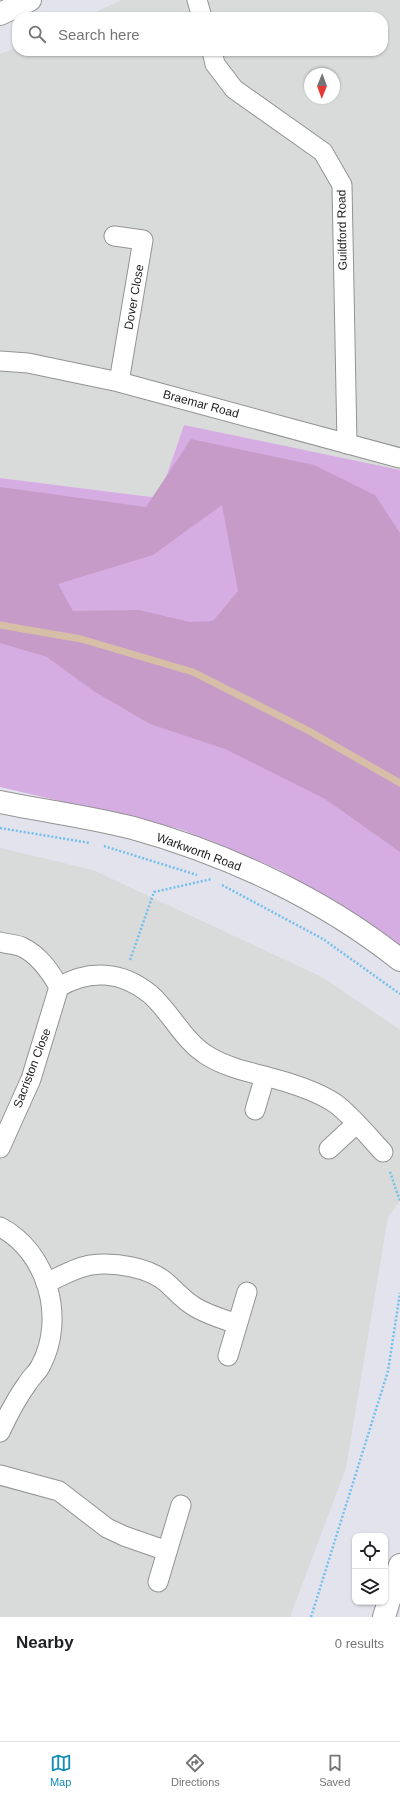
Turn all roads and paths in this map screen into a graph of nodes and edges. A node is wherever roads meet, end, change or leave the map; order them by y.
1 (30, 0) edge
2 (197, 0) edge
3 (201, 12) edge
4 (0, 14) edge
5 (214, 56) edge
6 (114, 236) dead end
7 (0, 361) edge
8 (119, 382) junction
9 (347, 444) junction
10 (400, 458) edge
11 (0, 802) edge
12 (0, 828) edge
13 (94, 844) dead end
14 (102, 846) dead end
15 (212, 879) junction
16 (0, 942) edge
17 (400, 960) edge
18 (124, 979) junction
19 (59, 987) junction
20 (400, 994) edge
21 (266, 1076) junction
22 (255, 1110) dead end
23 (356, 1124) junction
24 (0, 1148) edge
25 (329, 1149) dead end
26 (383, 1152) joint
27 (400, 1202) edge
28 (0, 1227) edge
29 (46, 1283) junction
30 (247, 1292) dead end
31 (400, 1293) edge
32 (237, 1324) junction
33 (228, 1356) dead end
34 (0, 1432) edge
35 (0, 1475) edge
36 (181, 1505) dead end
37 (167, 1551) junction
38 (400, 1565) edge
39 (158, 1582) dead end
40 (311, 1617) edge
41 (384, 1617) edge

1 - 4 street
2 - 3 street
5 - 9 street, Guildford Road
6 - 8 street, Dover Close
7 - 8 street, Braemar Road
8 - 9 street, Braemar Road
9 - 10 street, Braemar Road
11 - 17 street, Warkworth Road
12 - 13 path
14 - 15 path
15 - 18 path
15 - 20 path
16 - 19 street
18 - 19 street
18 - 21 street
19 - 24 street, Sacriston Close
21 - 22 street
21 - 23 street
23 - 25 street
23 - 26 street
26 - 27 path
28 - 29 street
29 - 32 street
29 - 34 street
30 - 32 street
31 - 40 path
32 - 33 street
35 - 37 street
36 - 37 street
37 - 39 street
38 - 41 street

